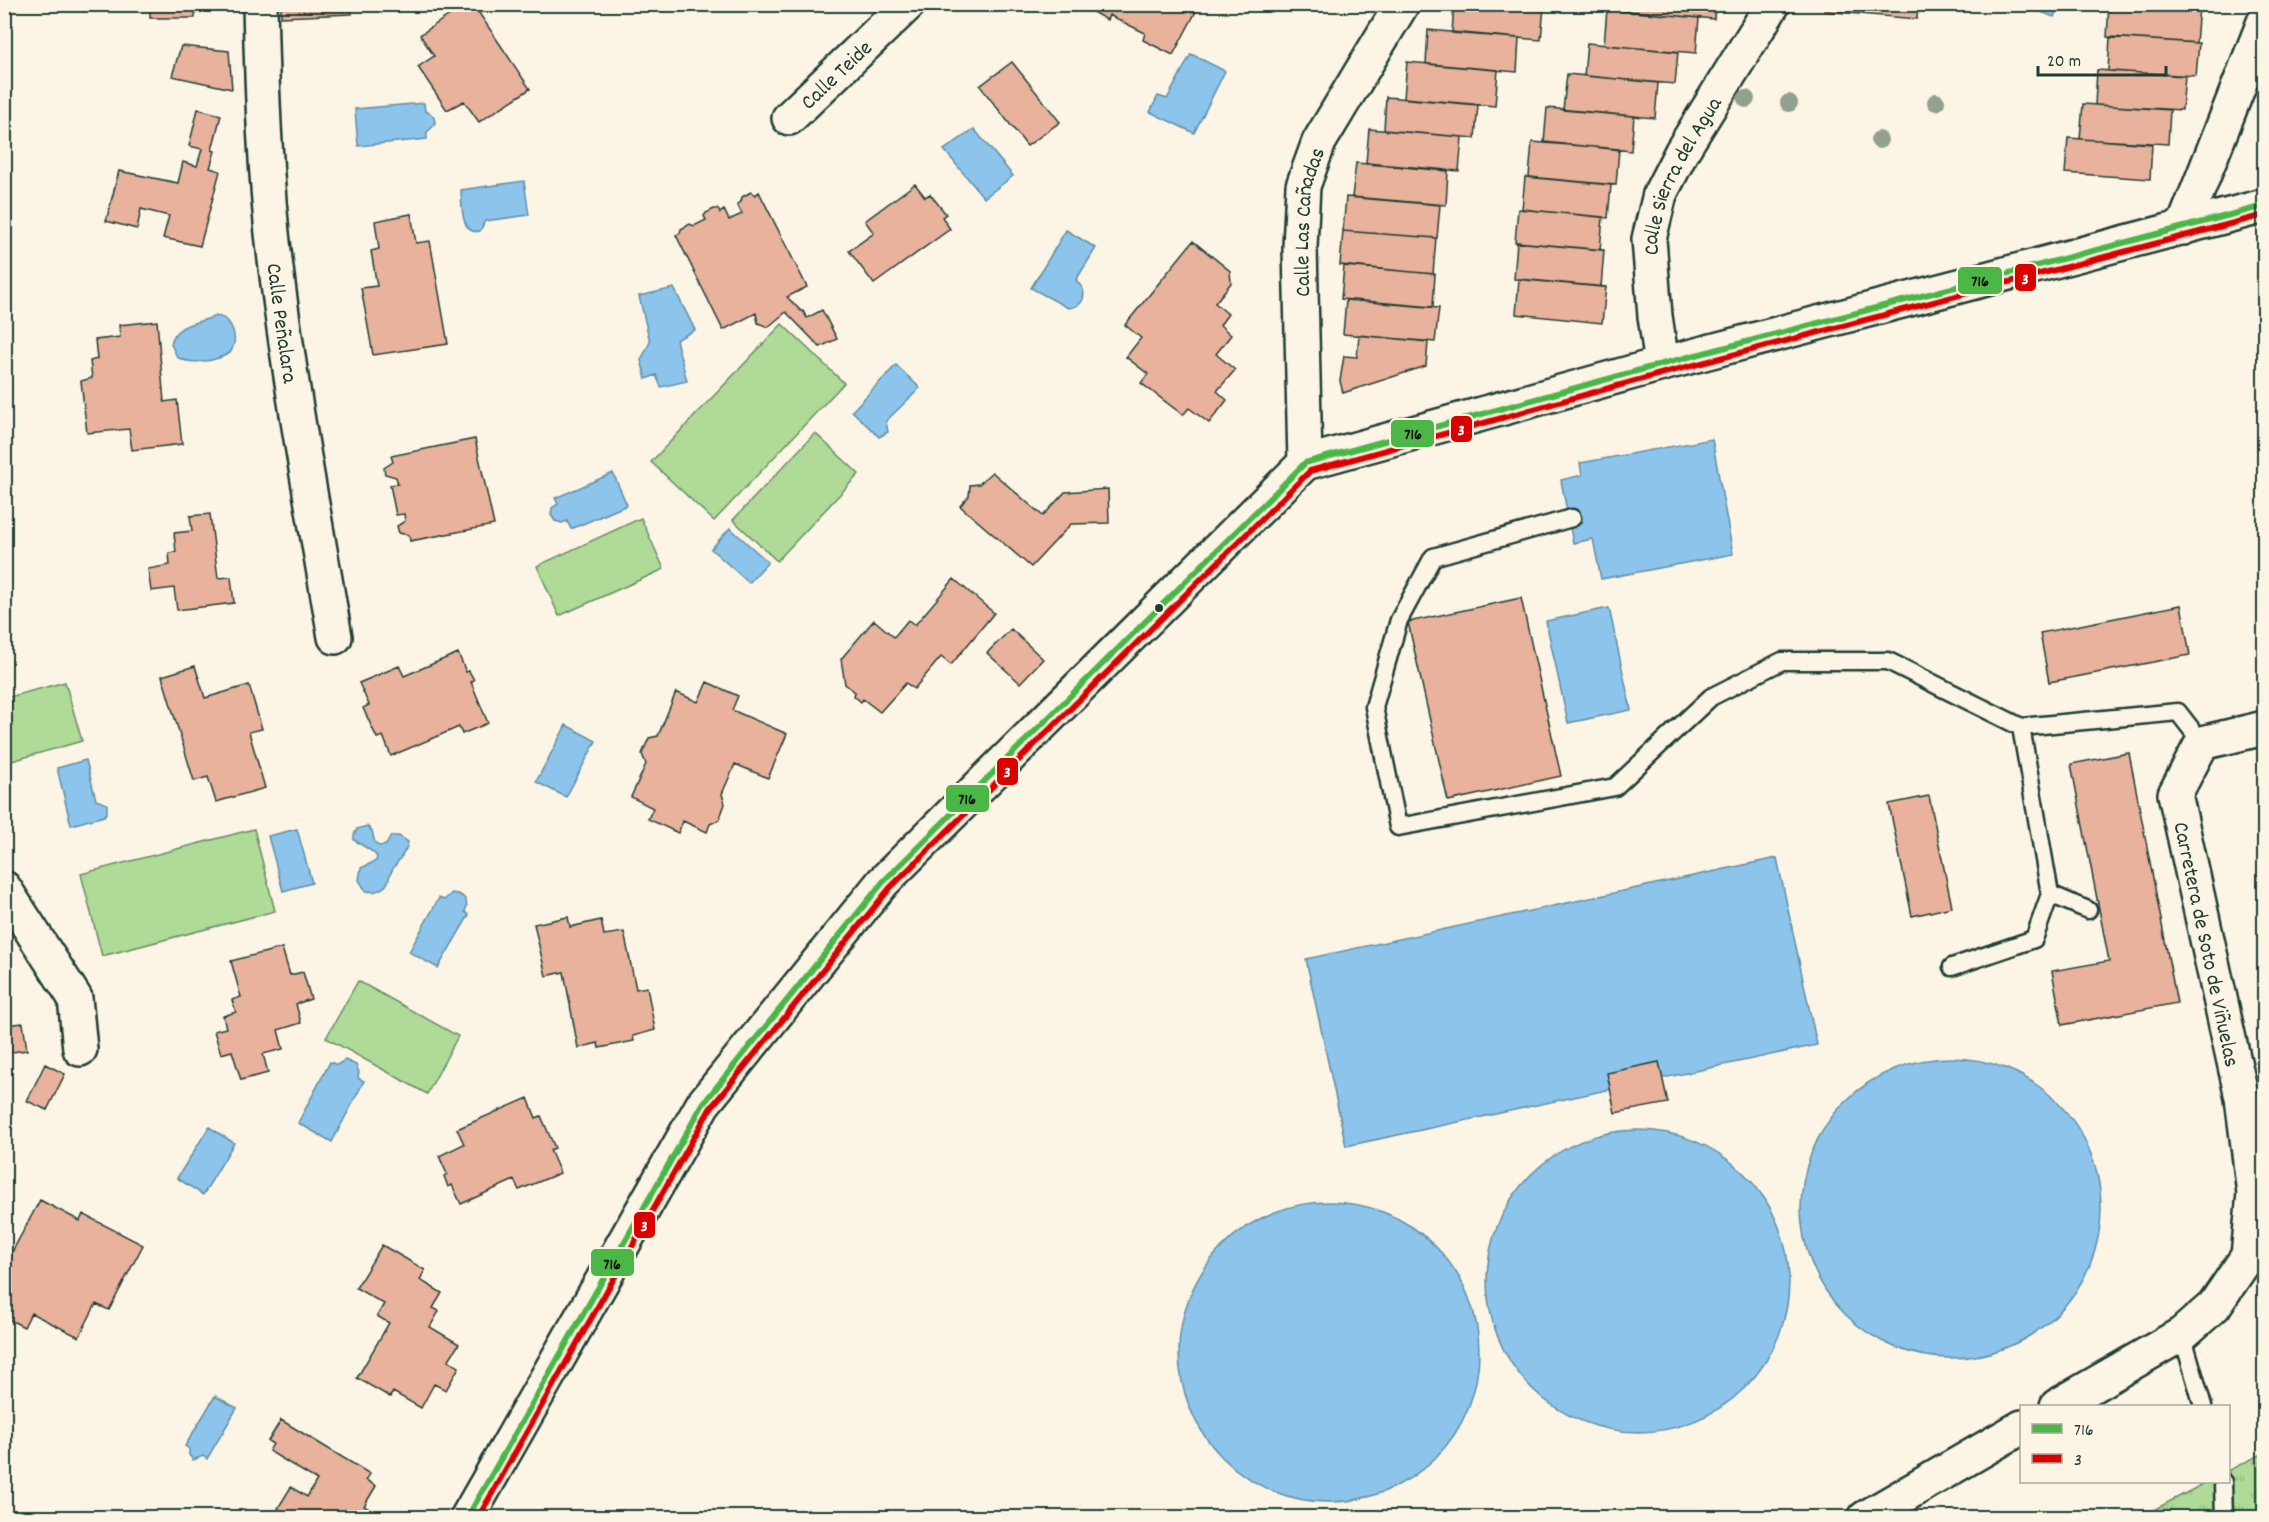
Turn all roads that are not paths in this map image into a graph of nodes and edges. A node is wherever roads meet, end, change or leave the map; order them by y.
1 (260, 4) edge
2 (908, 4) edge
3 (1402, 4) edge
4 (1773, 4) edge
5 (2265, 22) edge
6 (789, 118) dead end
7 (2265, 206) edge
8 (2183, 228) junction
9 (1662, 364) junction
10 (1305, 463) junction
11 (1572, 518) dead end
12 (335, 637) dead end
13 (2021, 727) junction
14 (2265, 728) edge
15 (2202, 743) junction
16 (4, 888) edge
17 (2050, 894) junction
18 (2088, 910) dead end
19 (1952, 967) dead end
20 (80, 1049) dead end
21 (2182, 1334) junction
22 (2060, 1405) edge
23 (2202, 1405) edge
24 (2020, 1428) edge
25 (2223, 1483) edge
26 (467, 1518) edge
27 (1865, 1518) edge
28 (2224, 1518) edge

1 - 12 street, Calle Peñalara
2 - 6 street, Calle Teide
3 - 10 street, Calle Las Cañadas
4 - 9 street, Calle Sierra del Agua
5 - 8 street
7 - 8 street
8 - 9 street
9 - 10 street
10 - 26 street
11 - 13 lane
13 - 15 lane
13 - 17 lane
14 - 15 street
15 - 21 street, Carretera de Soto de Viñuelas
16 - 20 street
17 - 18 lane
17 - 19 lane
21 - 22 street, Carretera de Soto de Viñuelas
21 - 23 lane
24 - 27 street
25 - 28 lane

